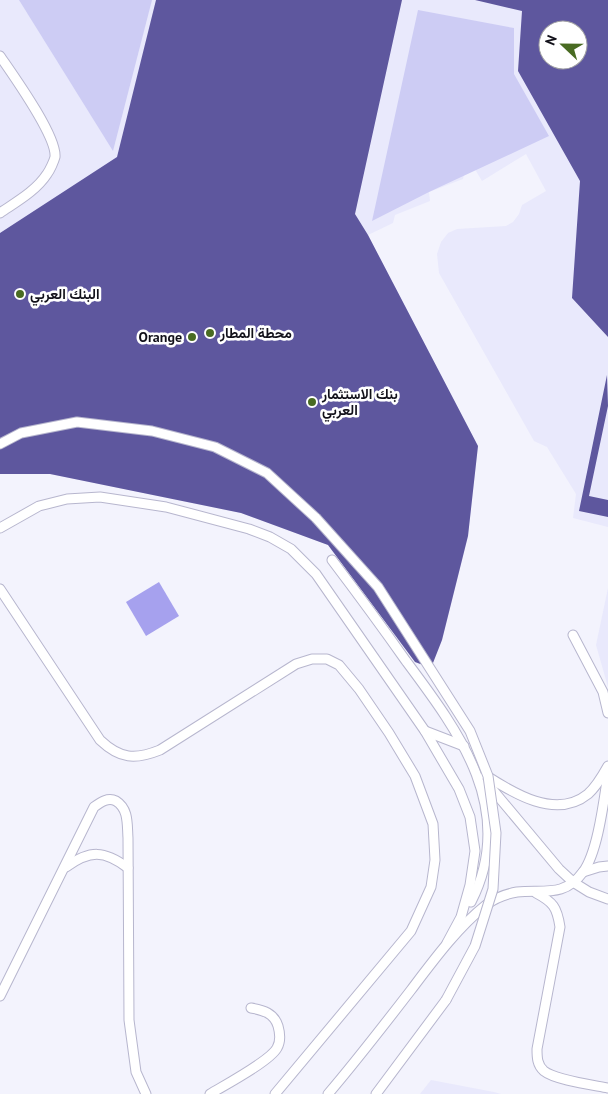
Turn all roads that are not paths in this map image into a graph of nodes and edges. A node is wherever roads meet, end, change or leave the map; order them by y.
1 (0, 56) edge
2 (0, 214) edge
3 (0, 444) edge
4 (0, 528) edge
5 (332, 560) dead end
6 (0, 589) edge
7 (573, 635) dead end
8 (608, 713) edge
9 (424, 731) junction
10 (464, 746) junction
11 (608, 766) edge
12 (476, 769) junction
13 (608, 774) edge
14 (608, 866) edge
15 (64, 868) junction
16 (128, 868) junction
17 (583, 872) junction
18 (573, 882) junction
19 (536, 892) junction
20 (608, 899) edge
21 (461, 917) junction
22 (447, 943) junction
23 (0, 996) edge
24 (251, 1008) dead end
25 (608, 1088) edge
26 (146, 1094) edge
27 (210, 1094) edge
28 (276, 1094) edge
29 (328, 1094) edge
30 (376, 1094) edge

1 - 2 lane
3 - 30 lane, bridge
4 - 9 lane
5 - 10 lane
6 - 28 lane
7 - 8 lane
9 - 10 lane
9 - 21 lane
10 - 12 lane
11 - 12 lane
12 - 18 lane
12 - 21 lane
13 - 17 lane
14 - 17 lane
15 - 16 lane
15 - 16 lane
15 - 23 lane
16 - 26 lane
17 - 18 lane
18 - 19 lane
18 - 20 lane
19 - 22 lane
19 - 25 lane
21 - 22 lane
22 - 29 lane
24 - 27 lane

